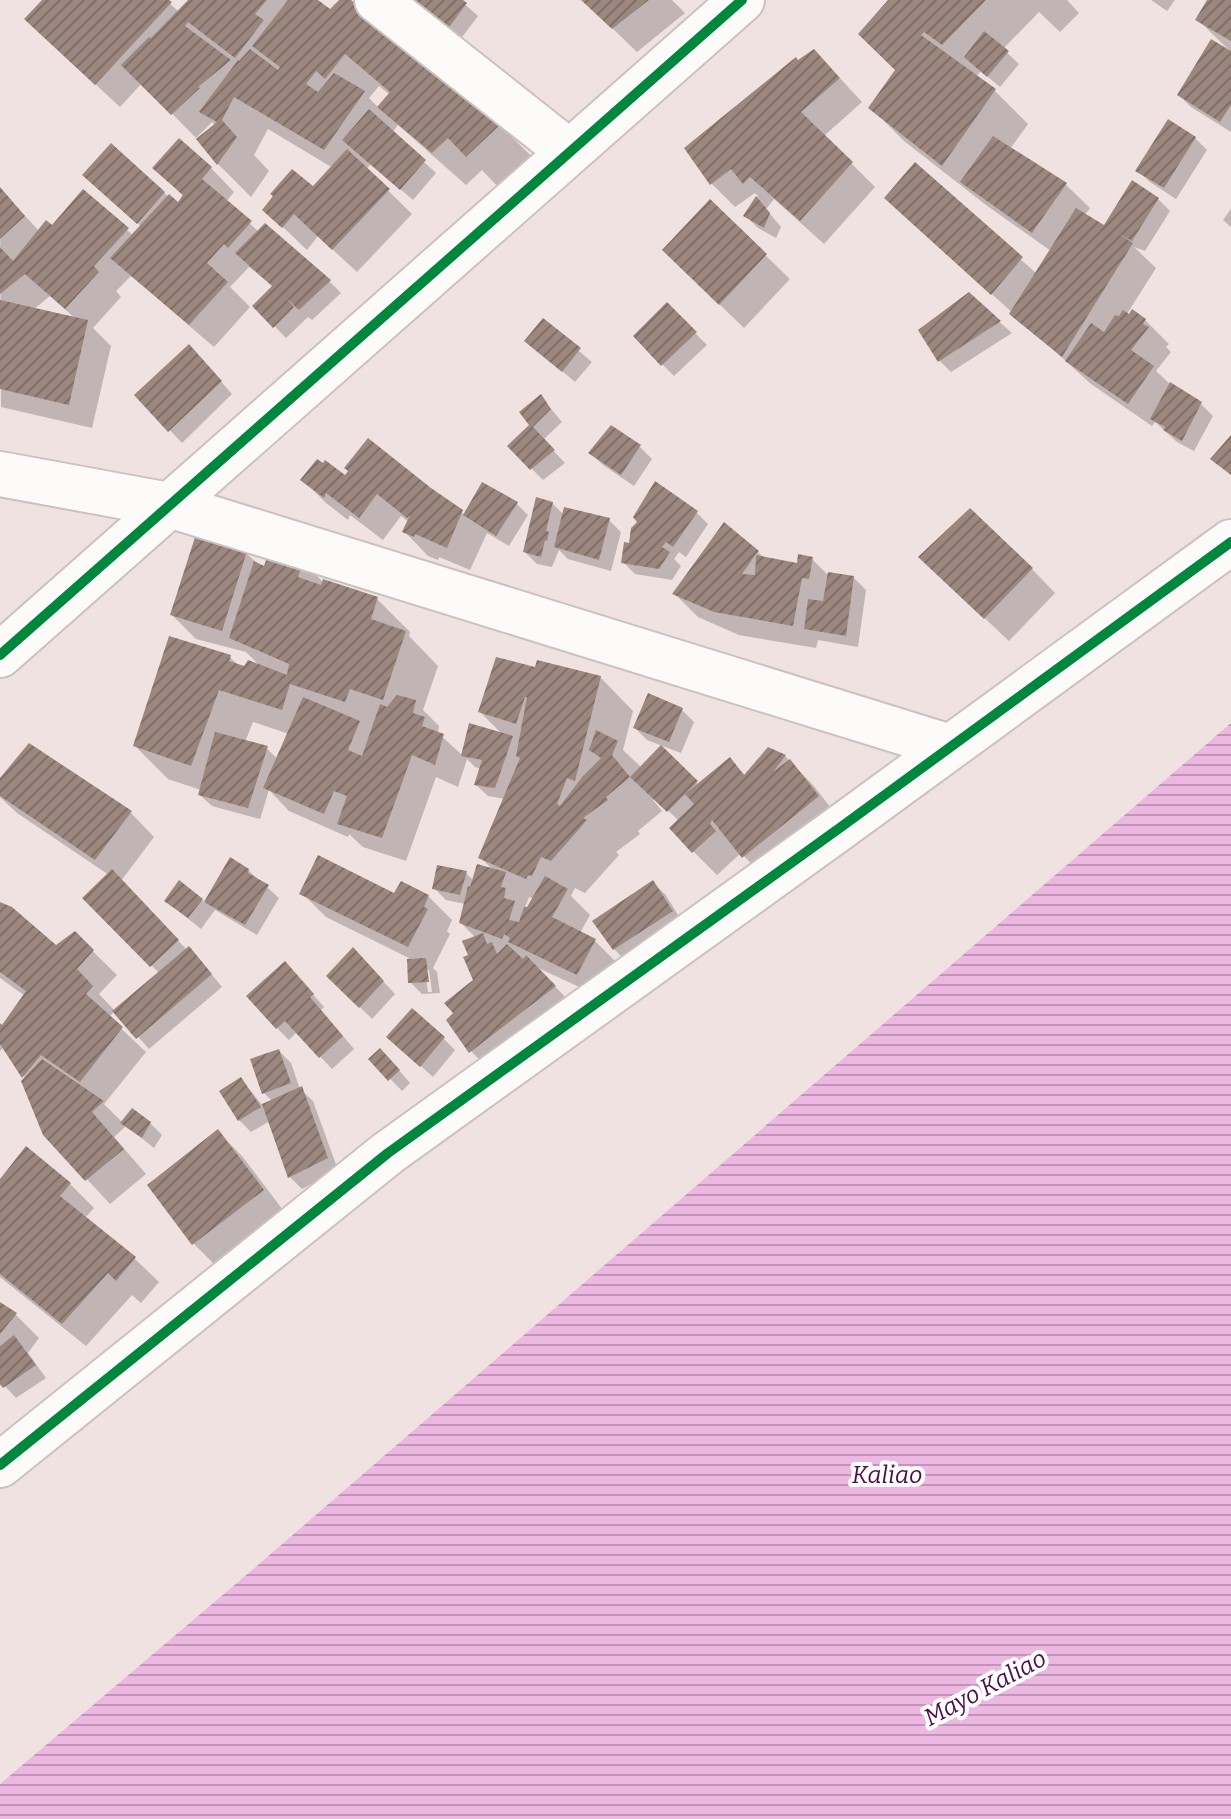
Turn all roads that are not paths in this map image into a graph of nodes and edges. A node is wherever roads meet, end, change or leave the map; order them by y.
1 (377, 0) edge
2 (742, 0) edge
3 (568, 151) junction
4 (0, 474) edge
5 (169, 505) junction
6 (1231, 542) edge
7 (0, 655) edge
8 (950, 747) junction
9 (0, 1465) edge

1 - 3 street
2 - 3 street
3 - 5 street
4 - 5 street
5 - 7 street
5 - 8 street
6 - 8 street
8 - 9 street

